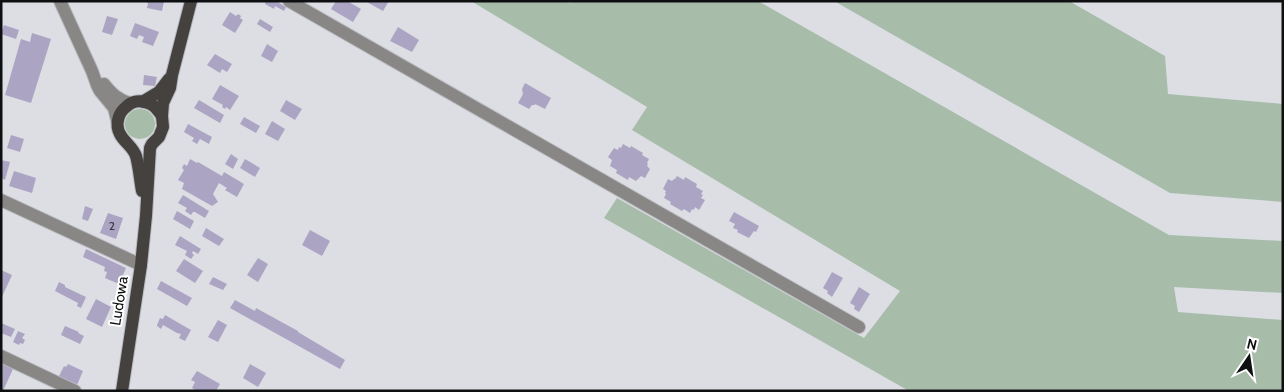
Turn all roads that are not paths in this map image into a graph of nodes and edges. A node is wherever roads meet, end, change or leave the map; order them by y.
1 (60, 1) edge
2 (191, 1) edge
3 (288, 1) edge
4 (92, 71) junction
5 (172, 75) junction
6 (144, 101) junction
7 (130, 103) junction
8 (162, 116) junction
9 (117, 120) junction
10 (128, 143) junction
11 (152, 144) junction
12 (1, 200) edge
13 (146, 216) junction
14 (141, 265) junction
15 (859, 327) dead end
16 (1, 356) edge
17 (75, 391) edge
18 (122, 391) edge

1 - 4 street
2 - 5 main road, Ludowa
3 - 15 street
4 - 7 street
4 - 9 street
5 - 6 main road, Ludowa
5 - 8 main road, Ludowa
6 - 7 main road, Ludowa
6 - 8 main road
7 - 9 main road
8 - 11 main road, Ludowa
9 - 10 main road, Ludowa
10 - 11 main road
10 - 13 main road, Ludowa
11 - 13 main road, Ludowa
12 - 14 street
13 - 14 main road, Ludowa
14 - 18 main road, Ludowa
16 - 17 street

